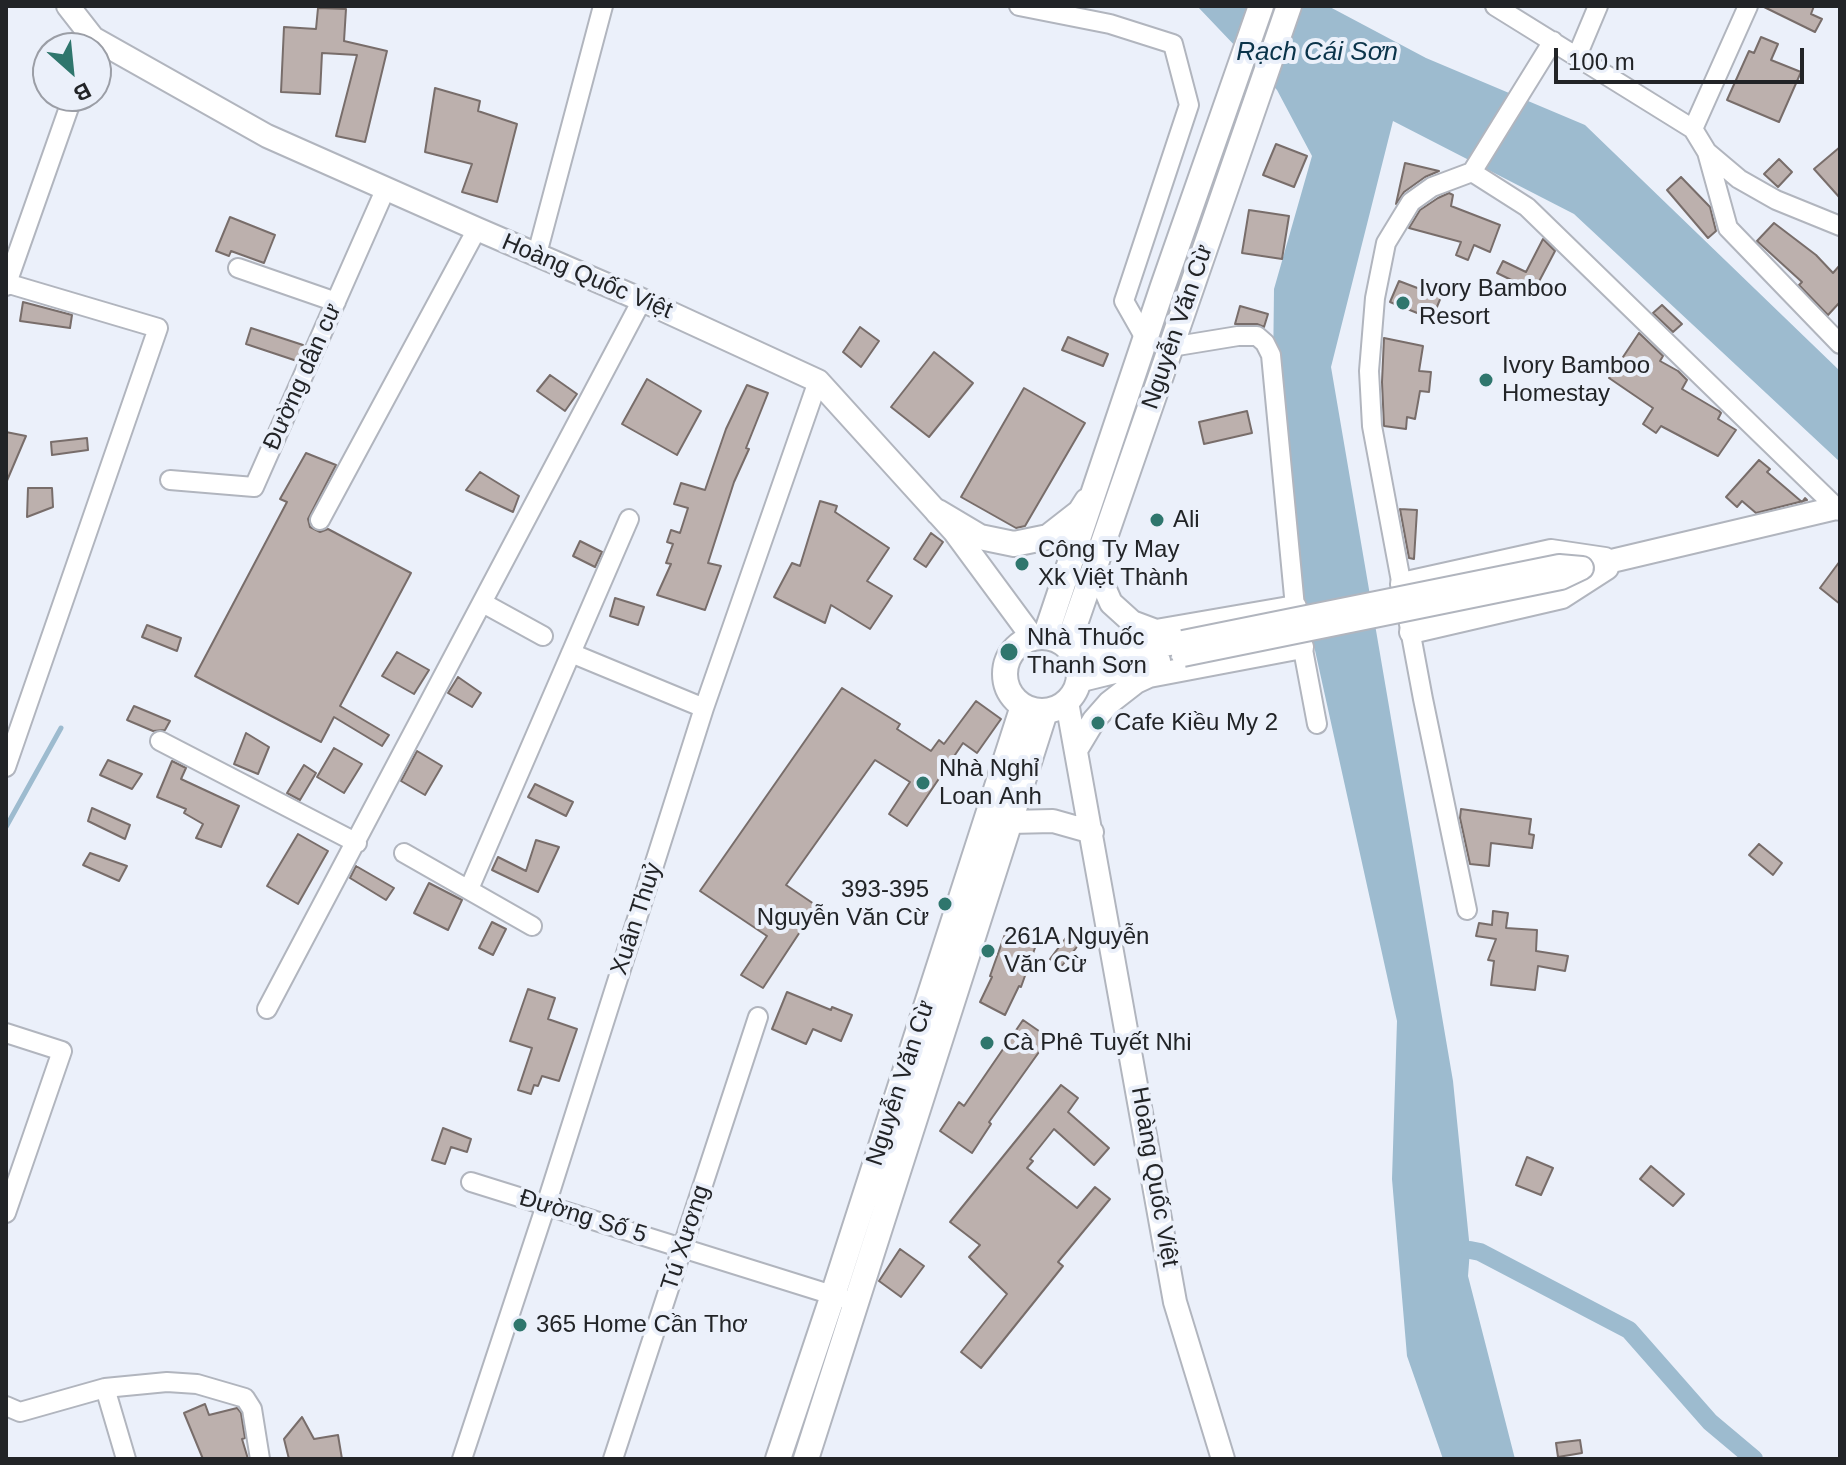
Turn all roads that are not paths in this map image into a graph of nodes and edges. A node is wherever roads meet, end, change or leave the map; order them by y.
1 (68, 6) edge
2 (603, 6) edge
3 (1019, 6) edge
4 (1261, 6) edge
5 (1289, 6) edge
6 (1495, 6) edge
7 (1598, 6) edge
8 (1748, 6) edge
9 (85, 32) edge
10 (1553, 41) junction
11 (112, 54) edge
12 (1577, 56) junction
13 (67, 112) edge
14 (1693, 129) junction
15 (1707, 152) junction
16 (1472, 172) junction
17 (386, 188) junction
18 (1840, 226) edge
19 (477, 229) junction
20 (537, 254) junction
21 (238, 268) dead end
22 (6, 284) edge
23 (642, 300) junction
24 (336, 302) junction
25 (1145, 338) junction
26 (1840, 344) edge
27 (1171, 347) junction
28 (818, 381) junction
29 (170, 480) dead end
30 (1094, 493) junction
31 (1838, 510) edge
32 (938, 512) junction
33 (629, 519) dead end
34 (320, 520) dead end
35 (1618, 561) junction
36 (1095, 566) junction
37 (1402, 584) junction
38 (483, 603) junction
39 (1295, 607) junction
40 (1411, 632) junction
41 (543, 636) dead end
42 (1302, 647) junction
43 (571, 653) junction
44 (1061, 661) junction
45 (704, 708) junction
46 (1034, 709) junction
47 (1317, 724) dead end
48 (160, 741) dead end
49 (1076, 750) junction
50 (6, 767) edge
51 (1010, 822) junction
52 (1092, 832) junction
53 (357, 843) junction
54 (404, 853) dead end
55 (469, 889) junction
56 (1467, 910) dead end
57 (532, 926) dead end
58 (267, 1009) dead end
59 (758, 1017) dead end
60 (6, 1033) edge
61 (471, 1182) dead end
62 (546, 1205) junction
63 (6, 1213) edge
64 (683, 1248) junction
65 (844, 1299) junction
66 (105, 1388) junction
67 (6, 1406) edge
68 (126, 1459) edge
69 (260, 1459) edge
70 (462, 1459) edge
71 (613, 1459) edge
72 (778, 1459) edge
73 (806, 1459) edge
74 (1223, 1459) edge

1 - 9 street, Hoàng Quốc Việt
2 - 20 street
3 - 25 street
4 - 25 main road, Nguyễn Văn Cừ
5 - 27 main road, Nguyễn Văn Cừ
6 - 10 street
7 - 12 street
8 - 14 street
10 - 12 street
10 - 16 street
11 - 17 street, Hoàng Quốc Việt
12 - 14 street
13 - 22 street
14 - 15 street
15 - 18 street
15 - 26 street
16 - 31 street
16 - 37 street
17 - 19 street, Hoàng Quốc Việt
17 - 24 street, Đường dân cư
19 - 20 street, Hoàng Quốc Việt
19 - 34 street
20 - 23 street, Hoàng Quốc Việt
21 - 24 street
22 - 50 street
23 - 28 street, Hoàng Quốc Việt
23 - 38 street
24 - 29 street, Đường dân cư
25 - 30 main road, Nguyễn Văn Cừ
27 - 36 main road, Nguyễn Văn Cừ
27 - 39 street
28 - 32 street, Hoàng Quốc Việt
28 - 45 street, Xuân Thuỷ
30 - 32 main road
30 - 44 main road, Nguyễn Văn Cừ
31 - 35 street
32 - 44 street, Hoàng Quốc Việt
33 - 43 street
35 - 37 street
35 - 40 street
35 - 44 street, bridge
36 - 39 street
36 - 44 main road, Nguyễn Văn Cừ
37 - 40 street
38 - 41 street
38 - 53 street
39 - 42 street
40 - 56 street
42 - 47 street
42 - 49 street
43 - 45 street
43 - 55 street
44 - 46 main road
44 - 46 main road
44 - 49 street, Hoàng Quốc Việt
45 - 62 street, Xuân Thuỷ
46 - 51 main road, Nguyễn Văn Cừ
46 - 65 main road, Nguyễn Văn Cừ
48 - 53 street
49 - 52 street, Hoàng Quốc Việt
51 - 52 street
51 - 65 main road, Nguyễn Văn Cừ
52 - 74 street, Hoàng Quốc Việt
53 - 58 street
54 - 55 street
55 - 57 street
59 - 64 street, Tú Xương
60 - 63 street
61 - 62 street, Đường Số 5
62 - 64 street, Đường Số 5
62 - 70 street, Xuân Thuỷ
64 - 65 street, Đường Số 5
64 - 71 street, Tú Xương
65 - 72 main road, Nguyễn Văn Cừ
65 - 73 main road, Nguyễn Văn Cừ
66 - 67 street
66 - 68 street
66 - 69 street

